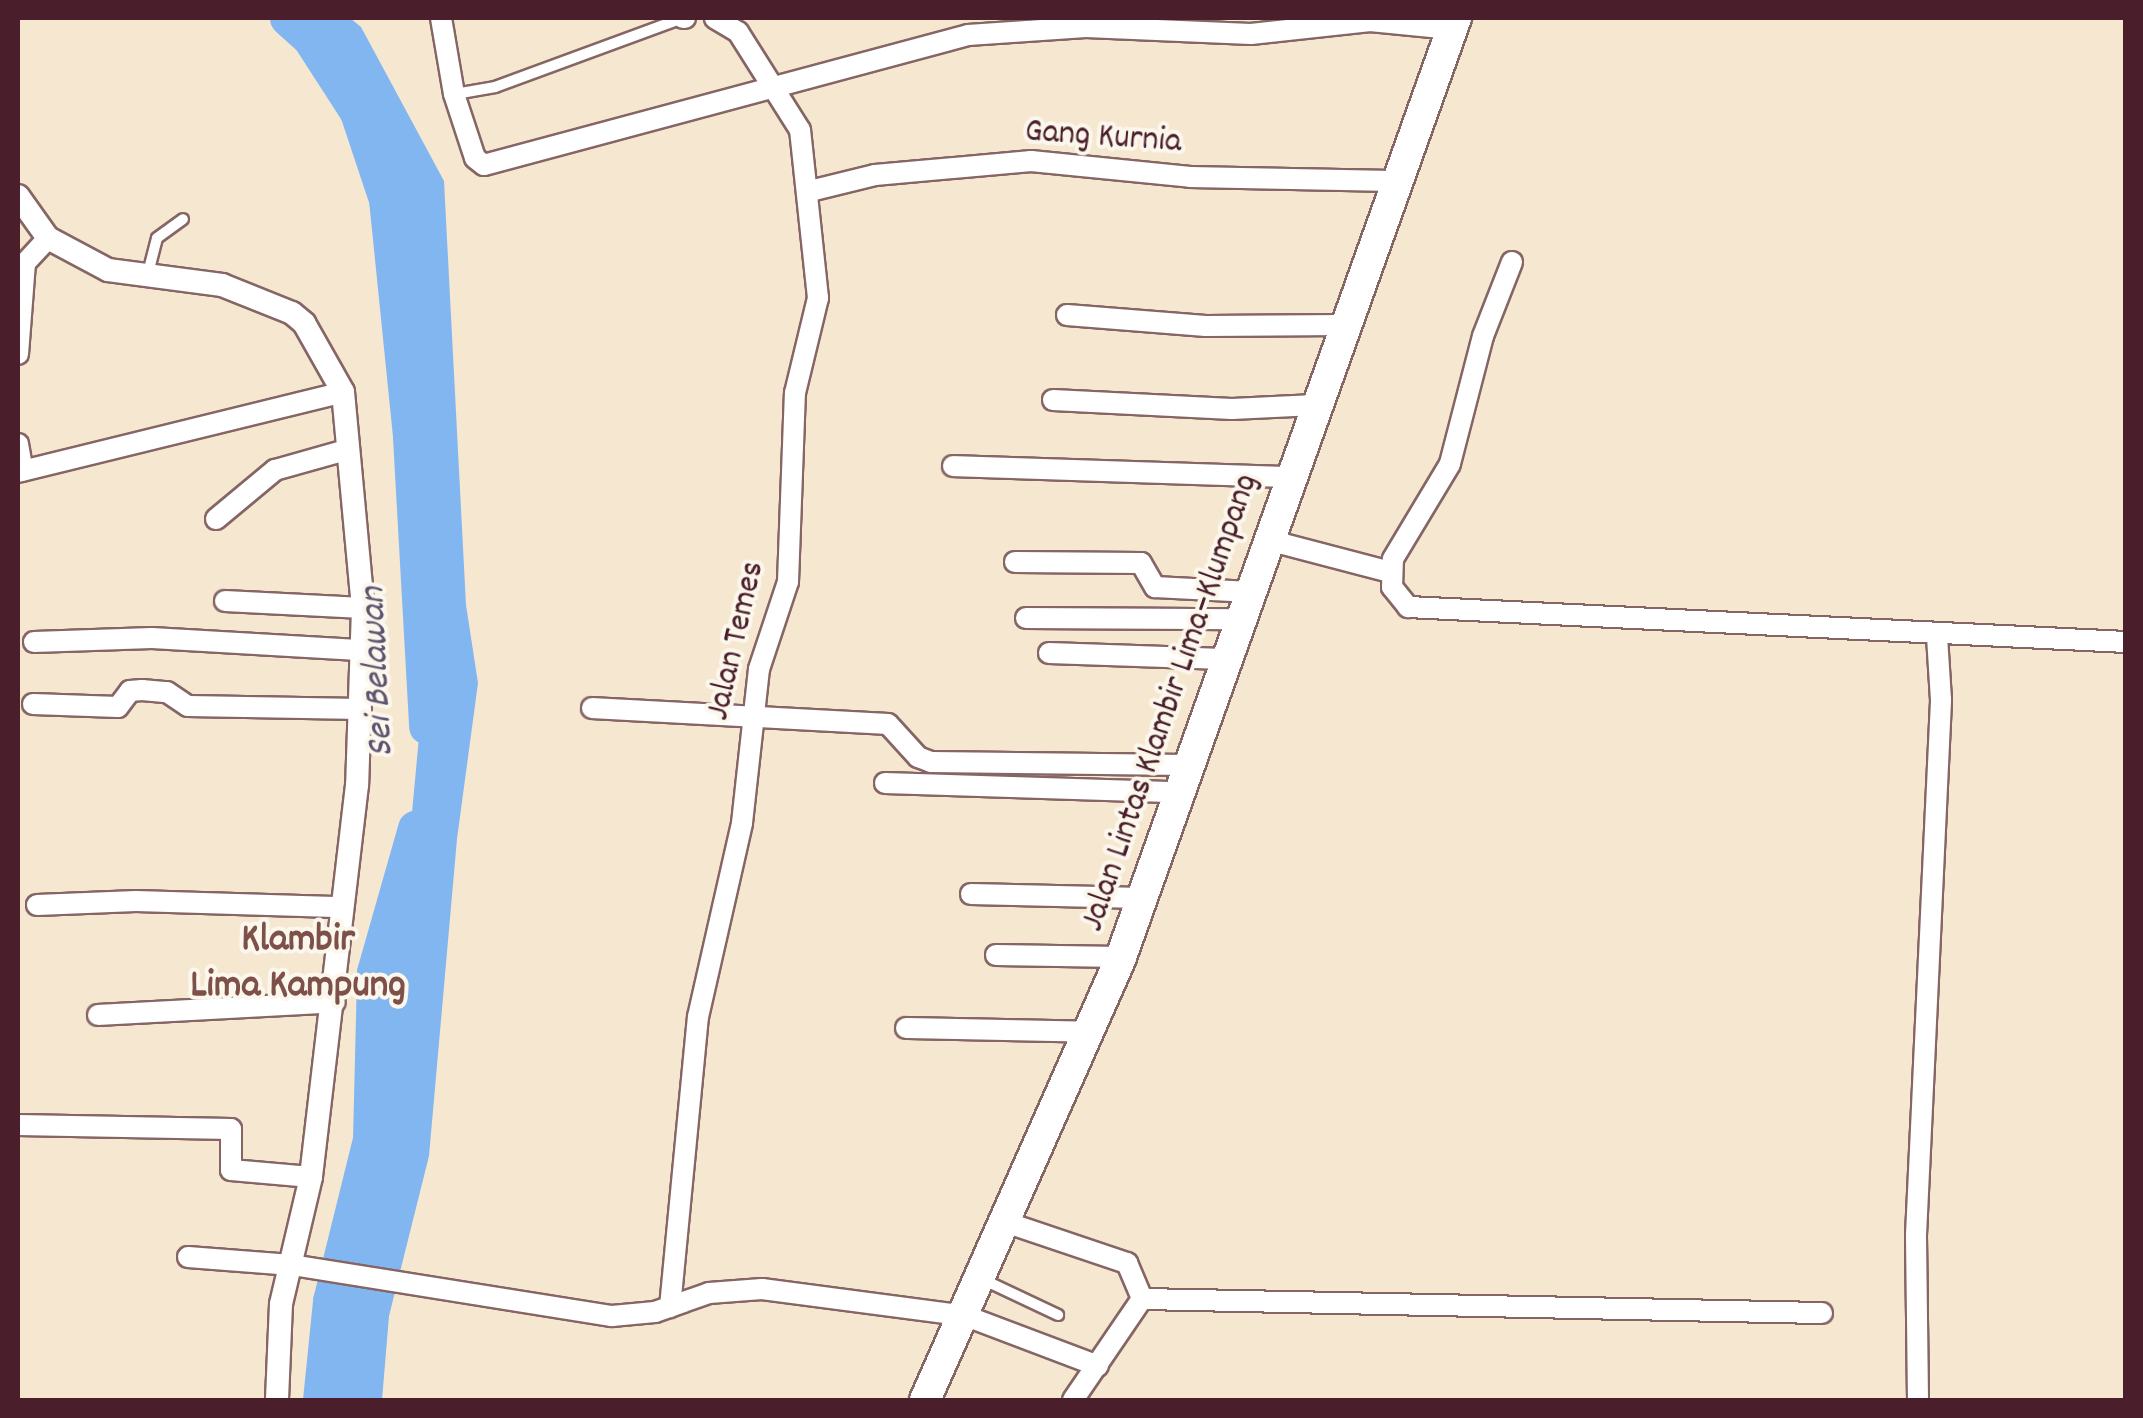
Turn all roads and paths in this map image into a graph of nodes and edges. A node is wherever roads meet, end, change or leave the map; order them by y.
1 (441, 18) edge
2 (684, 18) edge
3 (715, 18) edge
4 (1086, 22) edge
5 (1454, 23) edge
6 (773, 86) junction
7 (454, 94) junction
8 (1393, 180) junction
9 (810, 191) junction
10 (18, 196) edge
11 (183, 219) dead end
12 (48, 238) junction
13 (1512, 262) dead end
14 (147, 278) junction
15 (1067, 316) dead end
16 (1343, 326) junction
17 (18, 354) edge
18 (343, 392) junction
19 (1053, 400) dead end
20 (1315, 405) junction
21 (18, 444) edge
22 (350, 448) junction
23 (954, 466) dead end
24 (20, 471) edge
25 (1291, 477) junction
26 (216, 519) dead end
27 (1272, 540) junction
28 (1016, 562) dead end
29 (1390, 572) junction
30 (225, 601) dead end
31 (1246, 605) junction
32 (362, 608) junction
33 (1026, 618) dead end
34 (1937, 637) junction
35 (34, 642) dead end
36 (2126, 642) edge
37 (363, 650) junction
38 (1049, 653) dead end
39 (1224, 659) junction
40 (33, 704) dead end
41 (592, 708) dead end
42 (360, 709) junction
43 (750, 712) junction
44 (1182, 779) junction
45 (884, 783) dead end
46 (971, 894) dead end
47 (1142, 898) junction
48 (37, 906) dead end
49 (343, 907) junction
50 (996, 955) dead end
51 (1121, 957) junction
52 (335, 1002) junction
53 (98, 1015) dead end
54 (906, 1028) dead end
55 (1092, 1032) junction
56 (18, 1125) edge
57 (311, 1178) junction
58 (1008, 1223) junction
59 (188, 1257) dead end
60 (292, 1266) junction
61 (983, 1280) junction
62 (1142, 1299) junction
63 (670, 1307) junction
64 (1822, 1313) dead end
65 (1058, 1314) dead end
66 (966, 1316) junction
67 (1098, 1366) junction
68 (278, 1400) edge
69 (925, 1400) edge
70 (1073, 1400) edge
71 (1918, 1400) edge

1 - 7 street
2 - 7 lane
3 - 6 street, Jalan Temes
4 - 5 street
4 - 6 street
5 - 8 main road, Jalan Lintas Klambir Lima–Klumpang
6 - 7 street
6 - 9 street, Jalan Temes
8 - 9 street, Gang Kurnia
8 - 16 main road, Jalan Lintas Klambir Lima–Klumpang
9 - 43 street, Jalan Temes
10 - 12 street
11 - 14 lane
12 - 14 street
12 - 17 street
13 - 29 street
14 - 18 street
15 - 16 street
16 - 20 main road, Jalan Lintas Klambir Lima–Klumpang
18 - 22 street
18 - 24 street
19 - 20 street
20 - 25 main road, Jalan Lintas Klambir Lima–Klumpang
21 - 24 street
22 - 26 street
22 - 32 street
23 - 25 street
25 - 27 main road, Jalan Lintas Klambir Lima–Klumpang
27 - 29 street
27 - 31 main road, Jalan Lintas Klambir Lima–Klumpang
28 - 31 street
29 - 34 street
30 - 32 street
31 - 33 street
31 - 39 main road, Jalan Lintas Klambir Lima–Klumpang
32 - 37 street
34 - 36 street
34 - 71 street
35 - 37 street
37 - 42 street
38 - 39 street
39 - 44 main road, Jalan Lintas Klambir Lima–Klumpang
40 - 42 street
41 - 43 street
42 - 49 street
43 - 44 street
43 - 63 street, Jalan Temes
44 - 45 street
44 - 47 main road, Jalan Lintas Klambir Lima–Klumpang
46 - 47 street
47 - 51 main road, Jalan Lintas Klambir Lima–Klumpang
48 - 49 street
49 - 52 street
50 - 51 street
51 - 55 main road, Jalan Lintas Klambir Lima–Klumpang
52 - 53 street
52 - 57 street
54 - 55 street
55 - 58 main road, Jalan Lintas Klambir Lima–Klumpang
56 - 57 street
57 - 60 street
58 - 61 main road, Jalan Lintas Klambir Lima–Klumpang
58 - 62 street
59 - 60 street
60 - 63 street
60 - 68 street
61 - 65 lane
61 - 66 main road, Jalan Lintas Klambir Lima–Klumpang
62 - 64 street
62 - 67 street
63 - 66 street
66 - 67 street
66 - 69 main road, Jalan Lintas Klambir Lima–Klumpang
67 - 70 street

